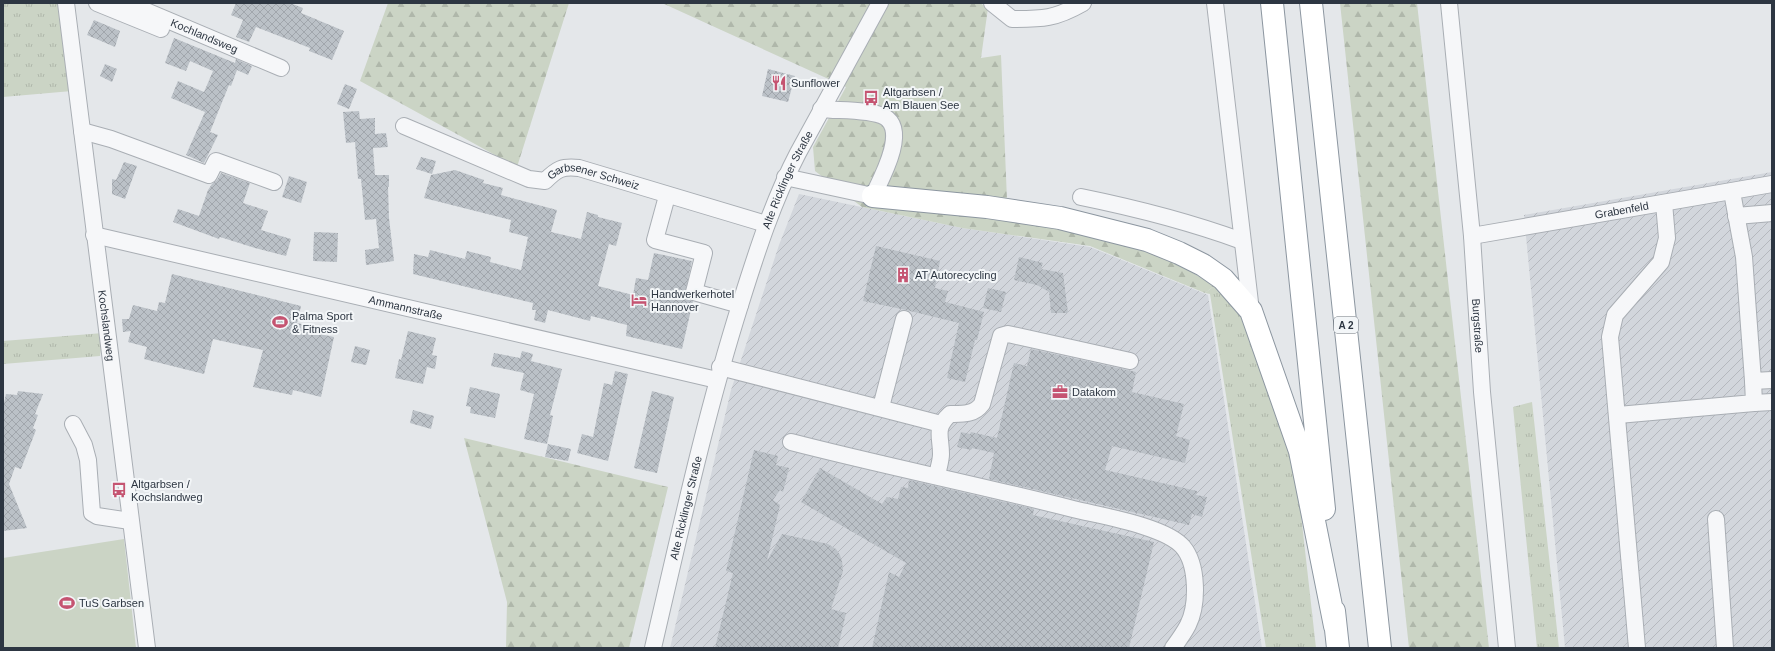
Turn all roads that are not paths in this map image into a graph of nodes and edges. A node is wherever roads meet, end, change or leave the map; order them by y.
1 (66, 3) edge
2 (97, 3) edge
3 (128, 3) edge
4 (880, 3) edge
5 (992, 3) edge
6 (1083, 3) edge
7 (1215, 3) edge
8 (1272, 3) edge
9 (1311, 3) edge
10 (1449, 3) edge
11 (231, 57) dead end
12 (281, 68) dead end
13 (821, 109) junction
14 (404, 126) dead end
15 (82, 132) junction
16 (785, 177) junction
17 (274, 182) dead end
18 (1772, 184) edge
19 (1732, 192) junction
20 (667, 196) junction
21 (873, 196) junction
22 (1081, 197) dead end
23 (1664, 203) junction
24 (1772, 213) edge
25 (1736, 216) junction
26 (766, 224) junction
27 (94, 235) junction
28 (1472, 236) junction
29 (1242, 241) junction
30 (740, 305) junction
31 (1251, 311) junction
32 (904, 319) dead end
33 (1130, 361) dead end
34 (718, 374) junction
35 (1772, 380) edge
36 (1753, 381) junction
37 (1772, 402) edge
38 (1754, 403) junction
39 (881, 407) junction
40 (1618, 415) junction
41 (73, 424) dead end
42 (941, 424) junction
43 (791, 442) dead end
44 (937, 476) junction
45 (1716, 519) dead end
46 (130, 521) junction
47 (1335, 626) junction
48 (147, 648) edge
49 (653, 648) edge
50 (1173, 648) edge
51 (1338, 648) edge
52 (1380, 648) edge
53 (1507, 648) edge
54 (1637, 648) edge
55 (1725, 648) edge

1 - 15 street, Kochslandweg
2 - 11 street
3 - 12 street, Kochlandsweg
4 - 13 street, Alte Ricklinger Straße
5 - 6 street
7 - 29 street
8 - 47 highway
9 - 52 highway, A 2
10 - 28 street, Burgstraße
13 - 16 street, Alte Ricklinger Straße
13 - 21 street
14 - 20 street, Garbsener Schweiz
15 - 17 street
15 - 27 street, Kochslandweg
16 - 21 street
16 - 26 street, Alte Ricklinger Straße
18 - 19 street, Grabenfeld
19 - 23 street, Grabenfeld
19 - 25 street
20 - 26 street, Garbsener Schweiz
20 - 30 street
21 - 31 highway
22 - 29 street
23 - 28 street, Grabenfeld
23 - 40 street
24 - 25 street
25 - 36 street
26 - 30 street, Alte Ricklinger Straße
27 - 34 street, Ammannstraße
27 - 46 street, Kochslandweg
28 - 53 street, Burgstraße
29 - 31 street
30 - 34 street, Alte Ricklinger Straße
31 - 47 highway
32 - 39 street
33 - 42 street
34 - 39 street
34 - 49 street, Alte Ricklinger Straße
35 - 36 street
36 - 38 street
37 - 38 street
38 - 40 street
39 - 42 street
40 - 54 street
41 - 46 street
42 - 44 street
43 - 44 street
44 - 50 street
45 - 55 street
46 - 48 street, Kochslandweg
47 - 51 highway

